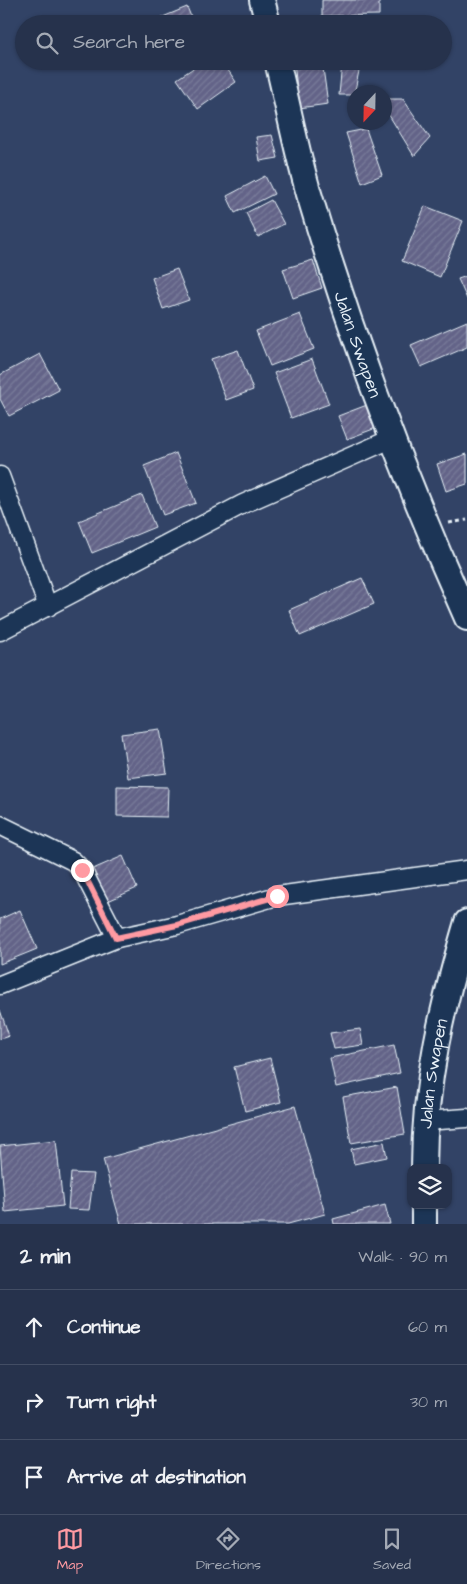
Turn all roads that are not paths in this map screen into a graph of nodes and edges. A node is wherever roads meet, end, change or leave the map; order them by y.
1 (262, 0) edge
2 (266, 15) edge
3 (279, 70) edge
4 (391, 439) junction
5 (0, 476) edge
6 (48, 607) junction
7 (467, 618) edge
8 (0, 631) edge
9 (0, 825) edge
10 (467, 870) edge
11 (467, 922) edge
12 (116, 938) junction
13 (0, 984) edge
14 (467, 1118) edge
15 (424, 1121) junction
16 (424, 1164) edge
17 (424, 1209) edge
18 (424, 1224) edge

1 - 2 main road
3 - 4 main road, Jalan Swapen
4 - 6 street
4 - 7 main road, Jalan Swapen
5 - 6 street
6 - 8 street
9 - 12 street
10 - 12 street
11 - 15 main road, Jalan Swapen
12 - 13 street
14 - 15 street
15 - 16 main road, Jalan Swapen
17 - 18 main road

